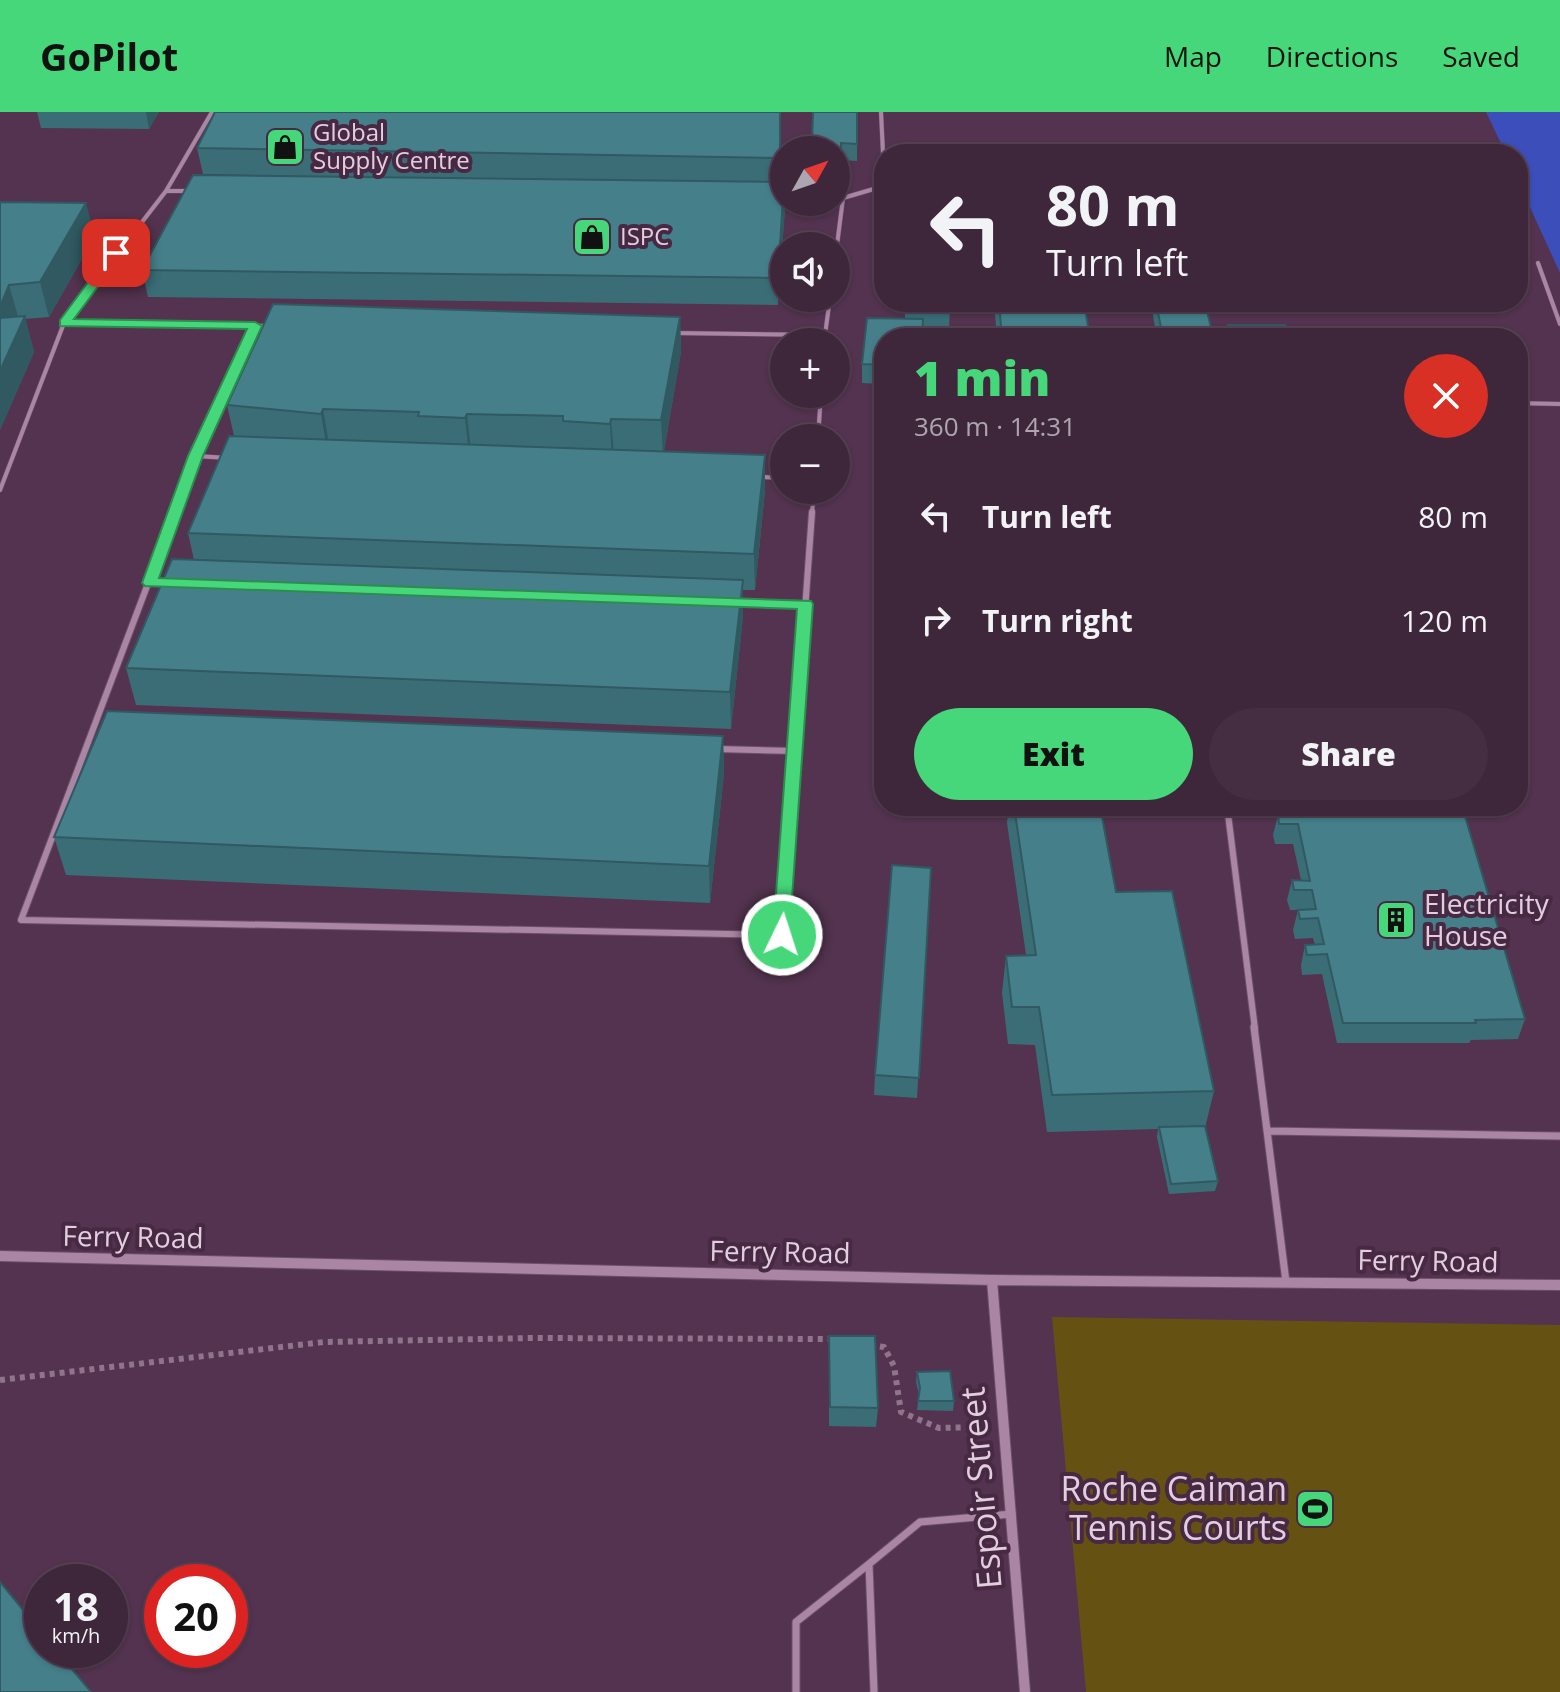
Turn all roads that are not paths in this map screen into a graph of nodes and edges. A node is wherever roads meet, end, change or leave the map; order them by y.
1 (212, 112) edge
2 (881, 112) edge
3 (883, 144) edge
4 (874, 189) edge
5 (166, 191) junction
6 (197, 191) edge
7 (850, 196) edge
8 (1538, 263) dead end
9 (64, 323) junction
10 (1560, 324) edge
11 (255, 326) junction
12 (271, 326) edge
13 (667, 332) edge
14 (770, 334) edge
15 (1528, 403) edge
16 (1560, 404) edge
17 (196, 456) junction
18 (243, 458) edge
19 (0, 461) edge
20 (11, 461) junction
21 (752, 476) edge
22 (770, 477) edge
23 (0, 490) edge
24 (813, 504) edge
25 (728, 601) edge
26 (806, 604) junction
27 (715, 749) edge
28 (795, 751) junction
29 (1228, 816) edge
30 (1268, 1131) junction
31 (1560, 1136) edge
32 (0, 1256) edge
33 (992, 1280) junction
34 (1286, 1282) junction
35 (1560, 1285) edge
36 (1012, 1514) junction
37 (869, 1564) junction
38 (796, 1692) edge
39 (874, 1692) edge
40 (1025, 1692) edge

1 - 5 lane
2 - 3 lane
4 - 7 lane
5 - 6 lane
5 - 9 lane
8 - 10 lane
9 - 11 lane
9 - 20 lane
11 - 12 lane
11 - 17 lane
13 - 14 lane
15 - 16 lane
17 - 18 lane
17 - 28 lane
19 - 20 lane
20 - 23 lane
21 - 22 lane
24 - 26 lane
25 - 26 lane
26 - 28 lane
27 - 28 lane
29 - 30 lane
30 - 31 lane
30 - 34 lane
32 - 33 street, Ferry Road
33 - 34 street, Ferry Road
33 - 36 street, Espoir Street
34 - 35 street, Ferry Road
36 - 37 lane
36 - 40 street, Espoir Street
37 - 38 lane
37 - 39 lane

